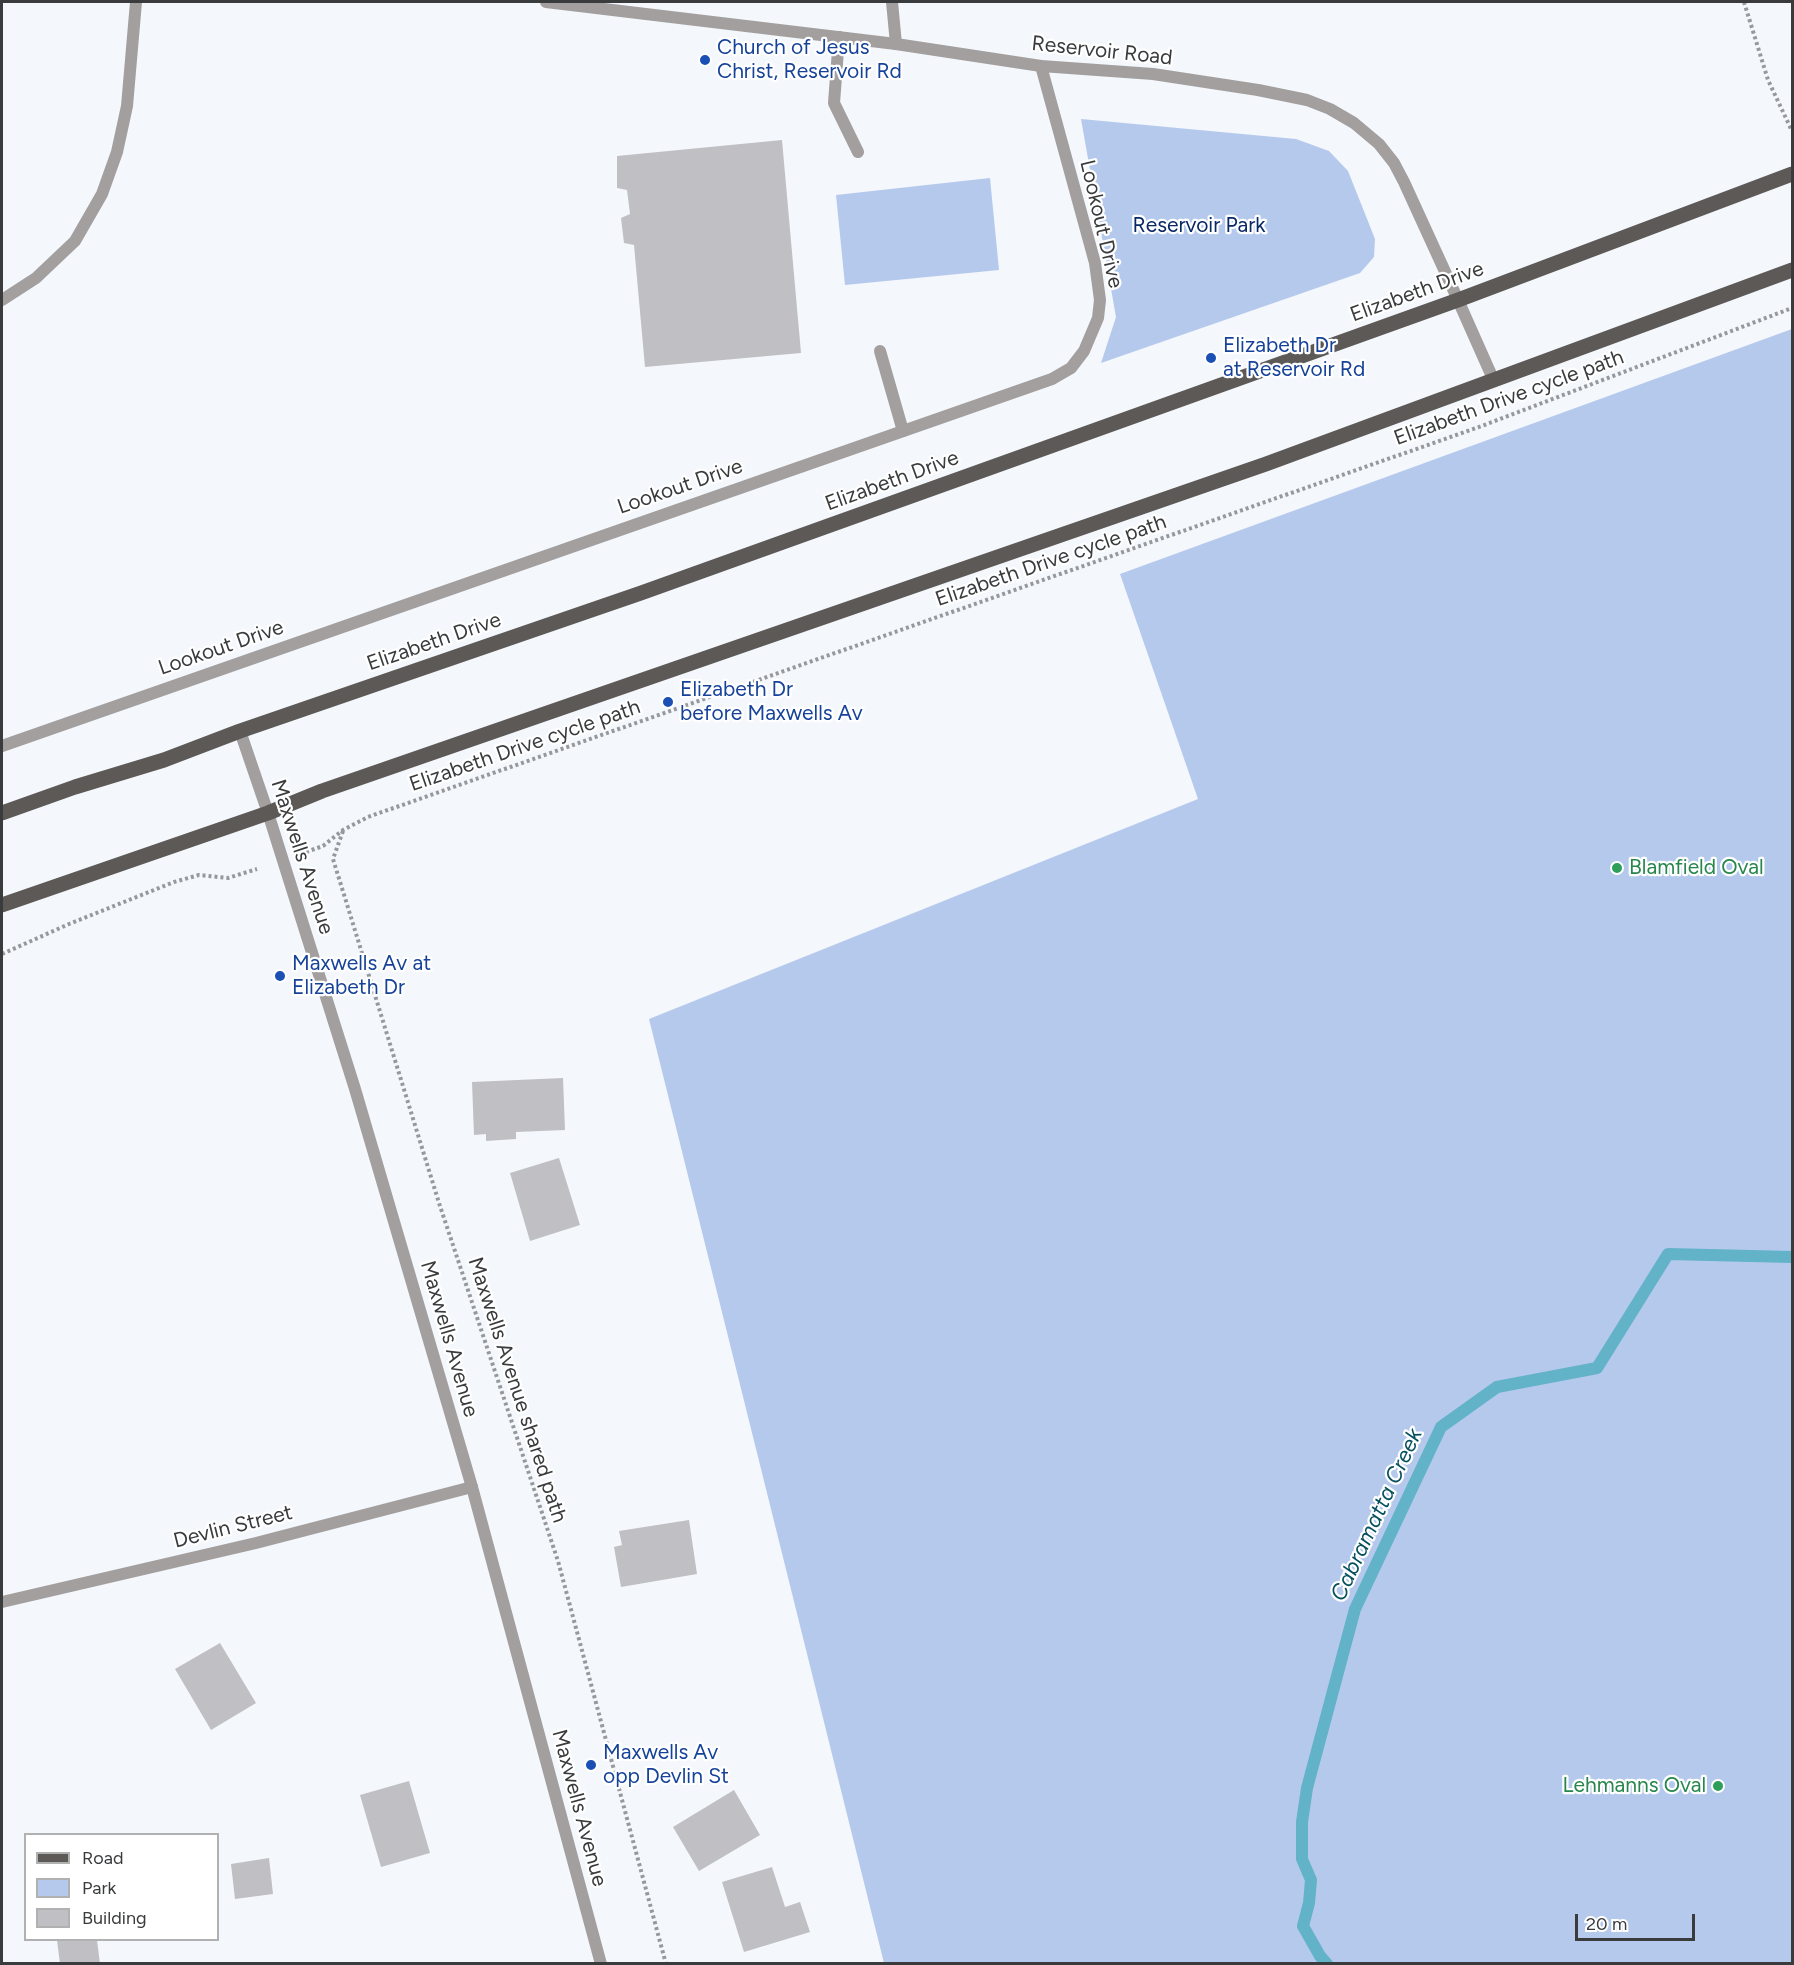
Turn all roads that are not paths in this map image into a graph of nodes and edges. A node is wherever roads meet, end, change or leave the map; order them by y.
1 (136, 2) edge
2 (546, 2) edge
3 (892, 2) edge
4 (839, 37) junction
5 (896, 44) junction
6 (1041, 66) junction
7 (858, 152) dead end
8 (1792, 174) edge
9 (1792, 270) edge
10 (2, 300) edge
11 (1458, 300) junction
12 (880, 351) dead end
13 (1494, 381) junction
14 (903, 431) junction
15 (240, 731) junction
16 (2, 746) edge
17 (2, 813) edge
18 (268, 813) junction
19 (2, 905) edge
20 (472, 1487) junction
21 (2, 1602) edge
22 (601, 1964) edge

1 - 10 street
2 - 4 street, Reservoir Road
3 - 5 street
4 - 5 street, Reservoir Road
4 - 7 street
5 - 6 street, Reservoir Road
6 - 11 street, Reservoir Road
6 - 14 street, Lookout Drive
8 - 11 main road, Elizabeth Drive
9 - 13 main road
11 - 13 street, Reservoir Road
11 - 15 main road, Elizabeth Drive
12 - 14 street
13 - 18 main road
14 - 16 street, Lookout Drive
15 - 17 main road, Elizabeth Drive
15 - 18 street, Maxwells Avenue
18 - 19 main road
18 - 20 street, Maxwells Avenue
20 - 21 street, Devlin Street
20 - 22 street, Maxwells Avenue

